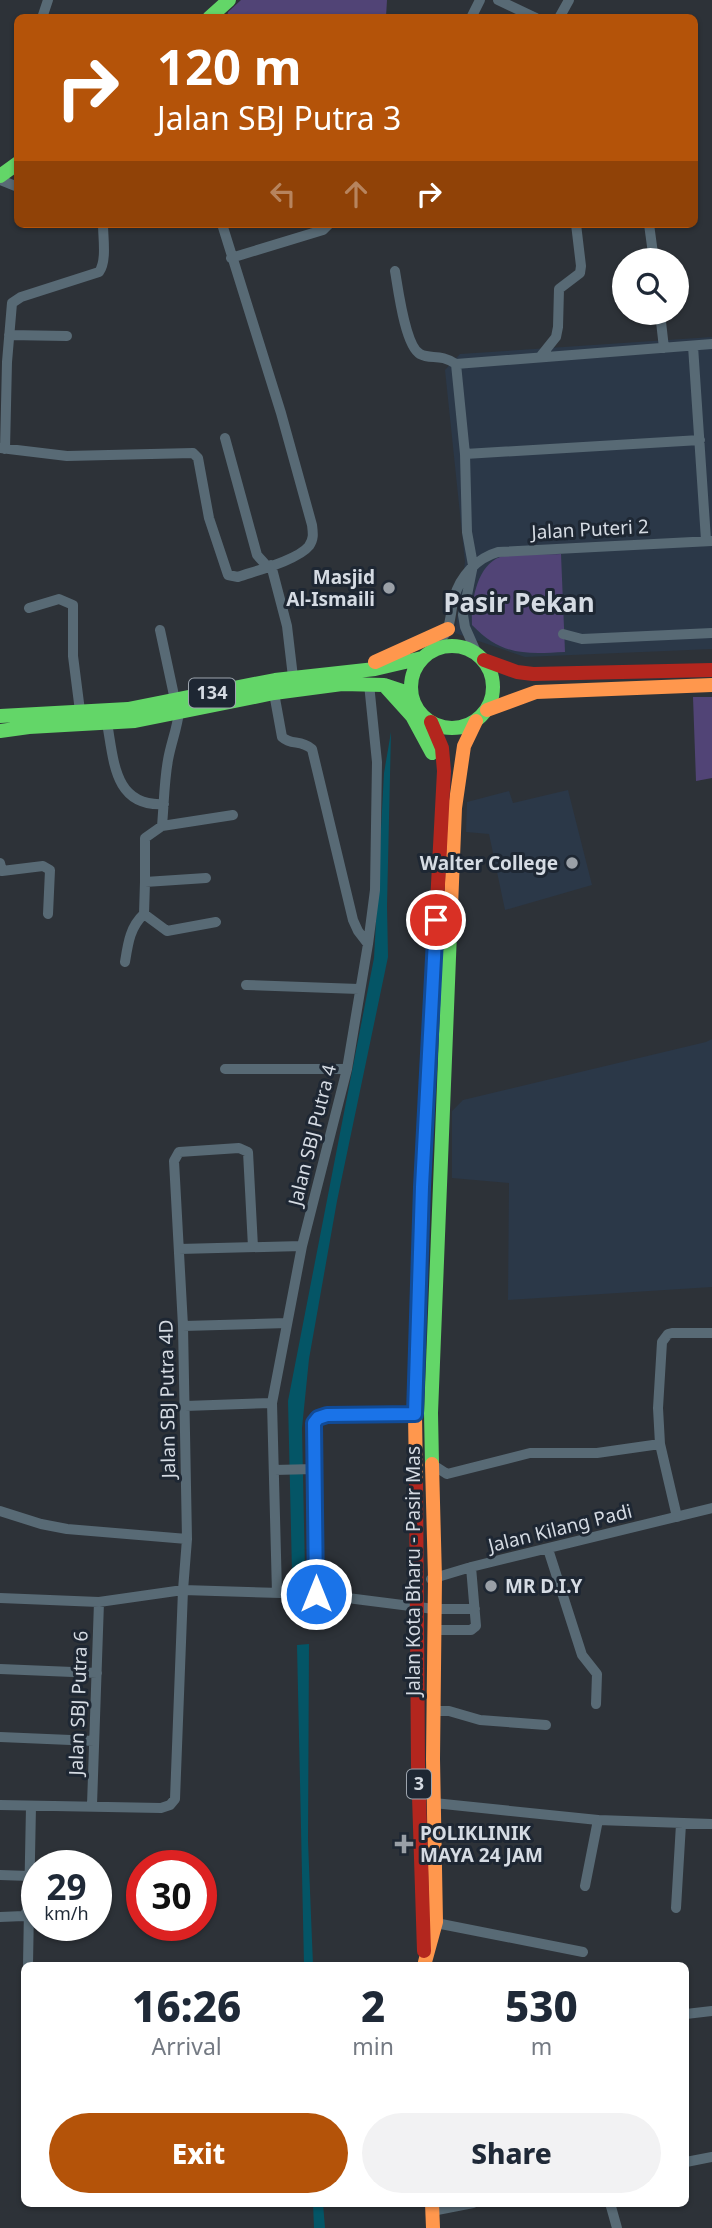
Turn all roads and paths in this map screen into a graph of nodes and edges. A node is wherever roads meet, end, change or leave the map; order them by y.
1 (499, 0) edge
2 (528, 14) edge
3 (14, 166) edge
4 (0, 178) edge
5 (103, 228) edge
6 (223, 228) edge
7 (325, 228) edge
8 (576, 228) edge
9 (649, 228) edge
10 (652, 248) edge
11 (231, 258) junction
12 (395, 271) dead end
13 (661, 325) edge
14 (9, 335) junction
15 (67, 336) dead end
16 (712, 344) edge
17 (693, 346) junction
18 (664, 348) junction
19 (540, 357) junction
20 (4, 362) edge
21 (456, 364) junction
22 (225, 438) dead end
23 (700, 440) junction
24 (3, 449) edge
25 (465, 454) junction
26 (709, 540) edge
27 (473, 565) junction
28 (269, 566) junction
29 (29, 608) dead end
30 (448, 629) junction
31 (160, 630) dead end
32 (712, 633) edge
33 (563, 634) dead end
34 (428, 654) junction
35 (480, 657) junction
36 (712, 670) edge
37 (314, 675) junction
38 (293, 677) junction
39 (377, 684) junction
40 (712, 685) edge
41 (274, 693) junction
42 (412, 699) junction
43 (177, 706) junction
44 (487, 710) junction
45 (80, 711) junction
46 (0, 716) edge
47 (476, 721) junction
48 (431, 722) junction
49 (107, 723) junction
50 (0, 732) edge
51 (442, 786) junction
52 (164, 804) junction
53 (233, 815) dead end
54 (162, 825) junction
55 (0, 863) edge
56 (206, 878) dead end
57 (145, 882) junction
58 (48, 914) dead end
59 (144, 914) junction
60 (216, 922) dead end
61 (368, 944) junction
62 (125, 962) dead end
63 (246, 985) dead end
64 (359, 989) junction
65 (225, 1069) dead end
66 (347, 1069) junction
67 (302, 1246) junction
68 (253, 1247) junction
69 (179, 1249) junction
70 (287, 1322) junction
71 (183, 1326) junction
72 (712, 1333) edge
73 (272, 1403) junction
74 (185, 1406) junction
75 (415, 1414) junction
76 (660, 1444) junction
77 (432, 1465) junction
78 (312, 1469) junction
79 (276, 1470) junction
80 (712, 1508) edge
81 (0, 1511) edge
82 (677, 1517) junction
83 (187, 1539) junction
84 (548, 1549) junction
85 (471, 1567) junction
86 (435, 1578) junction
87 (416, 1584) junction
88 (183, 1590) junction
89 (277, 1593) junction
90 (316, 1594) junction
91 (0, 1598) edge
92 (99, 1602) junction
93 (417, 1606) junction
94 (434, 1608) junction
95 (475, 1609) junction
96 (433, 1630) junction
97 (0, 1669) edge
98 (97, 1673) junction
99 (596, 1704) dead end
100 (433, 1711) junction
101 (546, 1725) dead end
102 (0, 1737) edge
103 (94, 1741) junction
104 (434, 1803) junction
105 (0, 1805) edge
106 (92, 1805) junction
107 (30, 1806) junction
108 (598, 1820) junction
109 (681, 1824) junction
110 (712, 1824) edge
111 (30, 1850) edge
112 (0, 1875) edge
113 (21, 1876) edge
114 (585, 1886) dead end
115 (676, 1908) dead end
116 (21, 1916) edge
117 (0, 1917) edge
118 (436, 1923) junction
119 (28, 1941) edge
120 (583, 1952) dead end
121 (28, 1962) edge
122 (425, 1962) edge
123 (426, 1962) edge
124 (712, 2011) edge
125 (689, 2014) edge
126 (712, 2157) edge
127 (689, 2161) edge
128 (432, 2207) edge
129 (611, 2207) edge
130 (433, 2228) edge
131 (617, 2228) edge

1 - 2 street
3 - 4 main road
5 - 14 street
6 - 11 street
7 - 11 street
8 - 19 street
9 - 10 street
11 - 28 street
12 - 21 street
13 - 18 street
14 - 15 street
14 - 20 street
16 - 17 street
17 - 18 street
17 - 23 street
18 - 19 street
19 - 21 street
20 - 24 street
21 - 25 street
22 - 28 street
23 - 25 street
23 - 26 street
24 - 28 street
25 - 27 street
26 - 27 street, Jalan Puteri 2
27 - 30 street
27 - 35 street
28 - 38 street
29 - 45 street
30 - 34 street
30 - 37 main road
31 - 43 street
32 - 33 street
34 - 35 main road
34 - 37 main road, 134
34 - 42 main road
35 - 36 main road
35 - 44 main road
37 - 38 main road, 134
38 - 43 main road, 134
39 - 41 main road, 134
39 - 42 main road, 134
39 - 51 main road
39 - 61 street, Jalan SBJ Putra 4
40 - 44 main road
41 - 43 main road, 134
41 - 61 street
42 - 48 main road
43 - 45 main road, 134
43 - 49 main road, 134
43 - 52 street
44 - 47 main road
45 - 46 main road, 134
47 - 48 main road
47 - 77 main road, Jalan Kota Bharu - Pasir Mas / 3
48 - 51 main road, Jalan Kota Bharu - Pasir Mas / 3
49 - 50 main road, 134
49 - 52 street
51 - 75 main road, Jalan Kota Bharu - Pasir Mas / 3
52 - 54 street
53 - 54 street
54 - 57 street
55 - 58 street
56 - 57 street
57 - 59 street
59 - 60 street
59 - 62 street
61 - 64 street, Jalan SBJ Putra 4
63 - 64 street
64 - 66 street, Jalan SBJ Putra 4
65 - 66 street
66 - 67 street, Jalan SBJ Putra 4
67 - 68 street
67 - 70 street, Jalan SBJ Putra 4
68 - 69 street
68 - 69 street, Jalan SBJ Putra 4D
69 - 71 street, Jalan SBJ Putra 4D
70 - 71 street
70 - 73 street, Jalan SBJ Putra 4
71 - 74 street, Jalan SBJ Putra 4D
72 - 76 street
73 - 74 street
73 - 79 street, Jalan SBJ Putra 4
74 - 83 street, Jalan SBJ Putra 4D
75 - 78 street
75 - 87 main road, Jalan Kota Bharu - Pasir Mas / 3
76 - 77 street
76 - 82 street
77 - 86 main road, Jalan Kota Bharu - Pasir Mas / 3
78 - 79 street
78 - 90 street
79 - 89 street, Jalan SBJ Putra 4
80 - 82 street, Jalan Kilang Padi
81 - 83 street
82 - 84 street, Jalan Kilang Padi
83 - 88 street, Jalan SBJ Putra 4D
84 - 85 street, Jalan Kilang Padi
84 - 99 street
85 - 86 street, Jalan Kilang Padi
85 - 95 street
86 - 87 street, Jalan Kilang Padi
86 - 94 main road, Jalan Kota Bharu - Pasir Mas / 3
87 - 93 main road, Jalan Kota Bharu - Pasir Mas / 3
88 - 89 street
88 - 92 street
88 - 106 street, Jalan SBJ Putra 4D
89 - 90 street
90 - 93 street
91 - 92 street
92 - 98 street, Jalan SBJ Putra 6
93 - 94 street
93 - 122 main road, Jalan Kota Bharu - Pasir Mas / 3
94 - 95 street
94 - 96 main road, Jalan Kota Bharu - Pasir Mas / 3
95 - 96 street
96 - 100 main road, Jalan Kota Bharu - Pasir Mas / 3
97 - 98 street
98 - 103 street, Jalan SBJ Putra 6
100 - 101 street
100 - 104 main road, Jalan Kota Bharu - Pasir Mas / 3
102 - 103 street
103 - 106 street, Jalan SBJ Putra 6
104 - 108 street
104 - 118 main road, Jalan Kota Bharu - Pasir Mas / 3
105 - 107 street
106 - 107 street
107 - 111 street
108 - 109 street
108 - 114 street
109 - 110 street
109 - 115 street
112 - 113 street
116 - 117 street
118 - 120 street
118 - 123 main road, Jalan Kota Bharu - Pasir Mas / 3
119 - 121 street
124 - 125 street
126 - 127 street
128 - 130 main road
129 - 131 street

